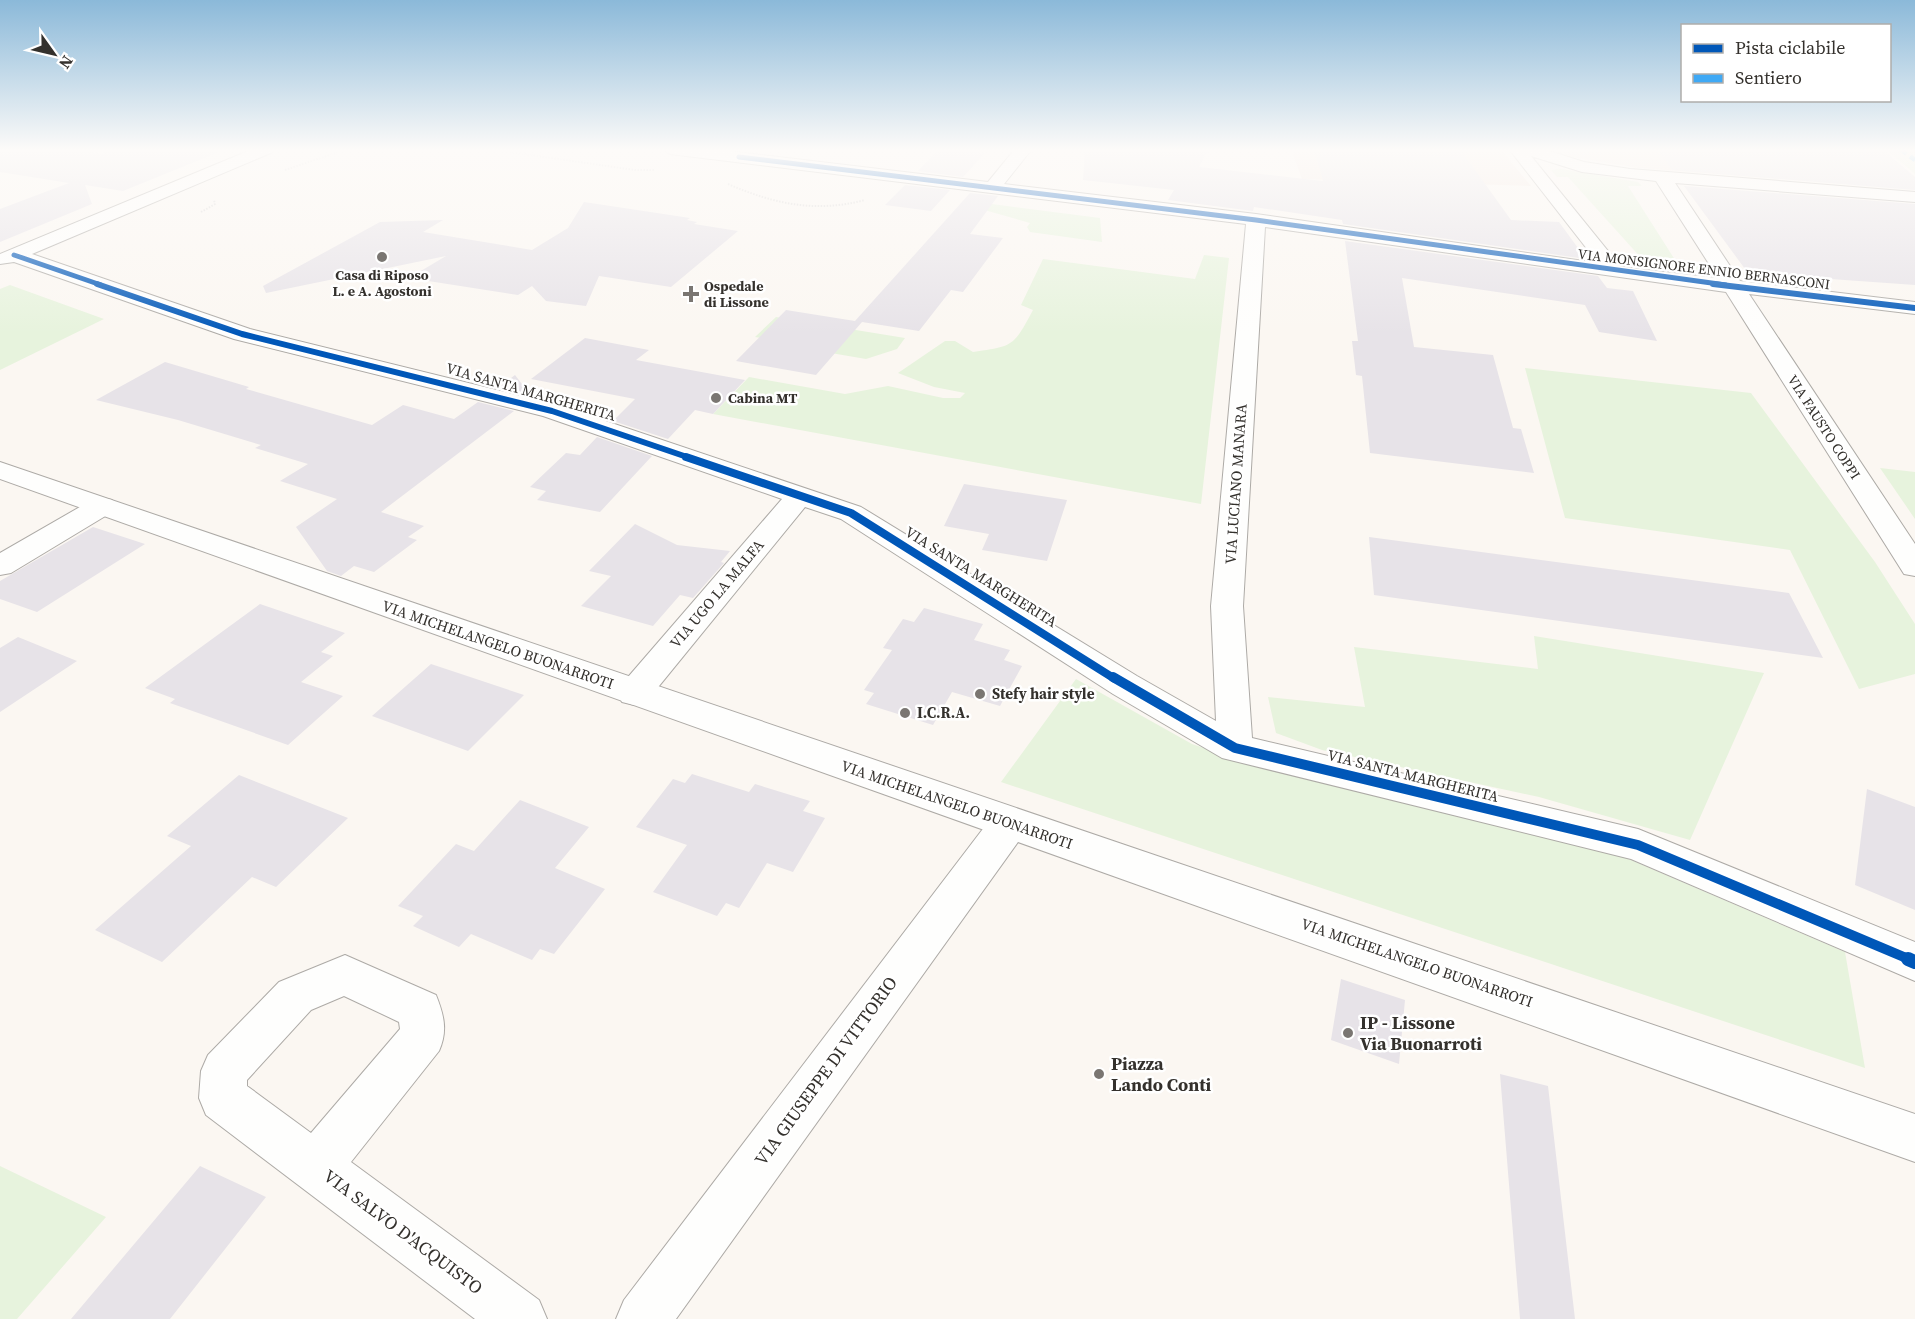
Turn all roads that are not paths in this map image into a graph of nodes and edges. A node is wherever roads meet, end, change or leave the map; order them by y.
1 (120, 211) edge
2 (1179, 211) edge
3 (1566, 211) edge
4 (1684, 211) edge
5 (1257, 220) junction
6 (7, 258) edge
7 (1615, 272) junction
8 (1733, 287) junction
9 (1915, 308) edge
10 (0, 470) edge
11 (799, 495) junction
12 (102, 506) junction
13 (0, 566) edge
14 (1915, 567) edge
15 (634, 693) junction
16 (1235, 748) junction
17 (1009, 824) junction
18 (1915, 962) edge
19 (1915, 1138) edge
20 (315, 1167) dead end
21 (520, 1319) edge
22 (644, 1319) edge

1 - 6 street
2 - 5 street, VIA MONSIGNORE ENNIO BERNASCONI
3 - 7 street
4 - 8 street, VIA FAUSTO COPPI
5 - 7 street, VIA MONSIGNORE ENNIO BERNASCONI
5 - 16 street, VIA LUCIANO MANARA
6 - 11 street, VIA SANTA MARGHERITA
7 - 8 street, VIA MONSIGNORE ENNIO BERNASCONI
8 - 9 street, VIA MONSIGNORE ENNIO BERNASCONI
8 - 14 street, VIA FAUSTO COPPI
10 - 12 street, VIA MICHELANGELO BUONARROTI
11 - 15 street, VIA UGO LA MALFA
11 - 16 street, VIA SANTA MARGHERITA
12 - 13 street
12 - 15 street, VIA MICHELANGELO BUONARROTI
15 - 17 street, VIA MICHELANGELO BUONARROTI
16 - 18 street, VIA SANTA MARGHERITA
17 - 19 street, VIA MICHELANGELO BUONARROTI
17 - 22 street, VIA GIUSEPPE DI VITTORIO
20 - 21 street, VIA SALVO D'ACQUISTO

